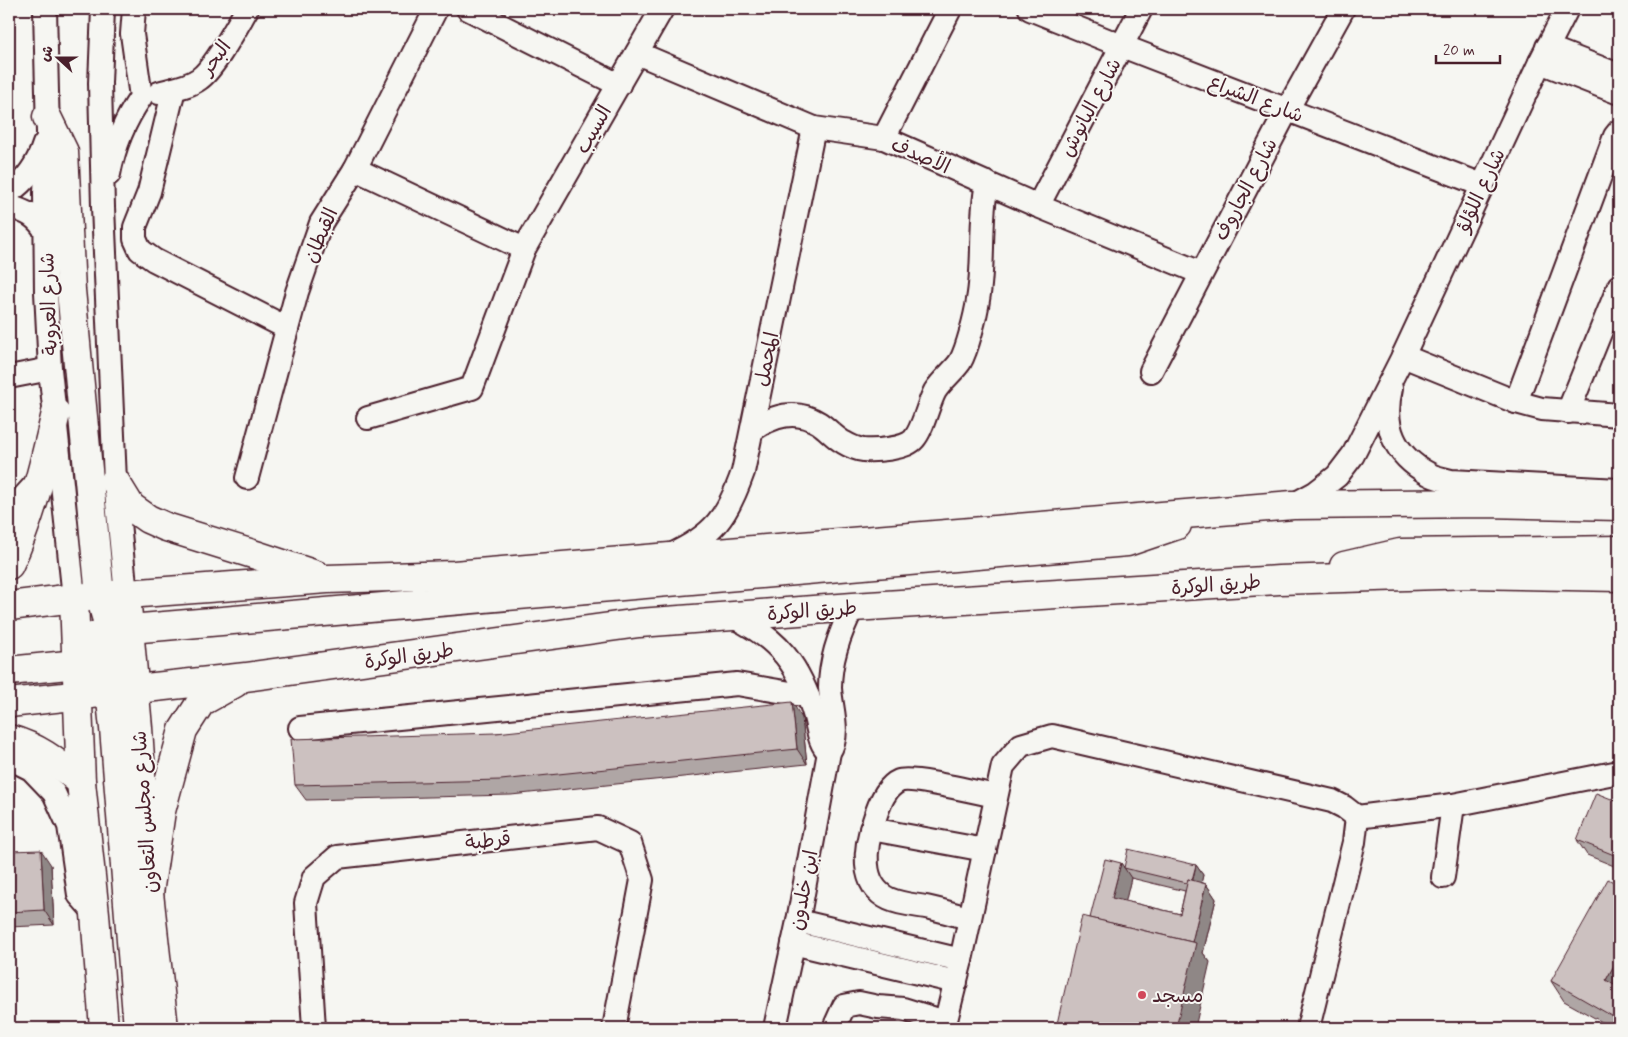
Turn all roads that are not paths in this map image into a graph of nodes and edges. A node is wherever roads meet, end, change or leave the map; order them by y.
1 (45, 9) edge
2 (103, 9) edge
3 (134, 9) edge
4 (247, 9) edge
5 (436, 9) edge
6 (468, 9) edge
7 (662, 9) edge
8 (950, 9) edge
9 (1030, 9) edge
10 (1141, 9) edge
11 (1343, 9) edge
12 (1568, 9) edge
13 (1122, 46) junction
14 (637, 53) junction
15 (1543, 54) junction
16 (1619, 75) edge
17 (619, 85) junction
18 (174, 89) junction
19 (1619, 93) edge
20 (141, 98) junction
21 (1287, 110) junction
22 (47, 125) junction
23 (814, 128) junction
24 (1619, 131) edge
25 (884, 138) junction
26 (355, 169) junction
27 (987, 183) junction
28 (1482, 186) junction
29 (9, 192) edge
30 (9, 206) edge
31 (1038, 206) junction
32 (103, 207) junction
33 (46, 232) junction
34 (524, 249) junction
35 (1201, 273) junction
36 (1619, 286) edge
37 (287, 328) junction
38 (1399, 364) junction
39 (50, 369) junction
40 (1151, 371) dead end
41 (9, 377) edge
42 (1516, 402) junction
43 (1568, 412) junction
44 (56, 413) junction
45 (1619, 415) edge
46 (368, 418) dead end
47 (752, 430) junction
48 (41, 478) junction
49 (247, 478) dead end
50 (115, 481) junction
51 (1619, 490) edge
52 (1293, 505) junction
53 (1619, 506) edge
54 (1218, 512) junction
55 (9, 513) edge
56 (1619, 550) edge
57 (666, 558) junction
58 (9, 565) edge
59 (1619, 577) edge
60 (327, 579) junction
61 (1279, 580) junction
62 (100, 596) junction
63 (9, 606) edge
64 (852, 607) junction
65 (731, 616) junction
66 (111, 637) junction
67 (77, 664) junction
68 (9, 671) edge
69 (246, 677) junction
70 (122, 690) junction
71 (78, 695) junction
72 (808, 696) junction
73 (9, 703) edge
74 (300, 728) dead end
75 (9, 738) edge
76 (829, 752) junction
77 (9, 758) edge
78 (1619, 772) edge
79 (81, 782) junction
80 (996, 796) junction
81 (1453, 805) junction
82 (1357, 818) junction
83 (871, 829) junction
84 (985, 850) junction
85 (1443, 877) dead end
86 (149, 893) junction
87 (95, 914) junction
88 (970, 918) junction
89 (798, 920) junction
90 (793, 943) junction
91 (960, 960) junction
92 (956, 982) junction
93 (944, 1025) edge
94 (104, 1028) edge
95 (138, 1028) edge
96 (164, 1028) edge
97 (314, 1028) edge
98 (614, 1028) edge
99 (775, 1028) edge
100 (834, 1028) edge
101 (1308, 1028) edge

1 - 22 street, شارع العروبة
2 - 32 street
3 - 20 street
4 - 18 street, البحر
5 - 26 street, القبطان
6 - 17 street
7 - 14 street, السيب
8 - 25 street
9 - 13 street, شارع الشراع
10 - 13 street, شارع البانوش
11 - 21 street, شارع الجاروف
12 - 15 street, شارع اللؤلؤ
13 - 21 street, شارع الشراع
13 - 31 street, شارع البانوش
14 - 17 street, السيب
14 - 23 street, الأصدف
15 - 16 street
15 - 19 street
15 - 28 street, شارع اللؤلؤ
17 - 34 street, السيب
18 - 20 street, البحر
18 - 37 street
20 - 32 street
21 - 28 street, شارع الشراع
21 - 35 street, شارع الجاروف
22 - 29 street
22 - 33 street, شارع العروبة
22 - 62 main road
23 - 25 street, الأصدف
23 - 47 street, المحمل
24 - 42 street
25 - 27 street, الأصدف
26 - 34 street
26 - 37 street, القبطان
27 - 31 street, الأصدف
27 - 47 street
28 - 38 street, شارع اللؤلؤ
30 - 33 street
31 - 35 street, الأصدف
32 - 50 street
33 - 39 street, شارع العروبة
34 - 46 street, السيب
35 - 40 street, شارع الجاروف
36 - 43 street
37 - 49 street, القبطان
38 - 42 street
38 - 51 street, شارع اللؤلؤ
38 - 52 street, شارع اللؤلؤ
39 - 41 street
39 - 44 street, شارع العروبة
42 - 43 street
43 - 45 street
44 - 48 main road
44 - 62 street, شارع العروبة
47 - 57 street, المحمل
48 - 55 street
48 - 58 main road
50 - 60 main road
50 - 62 street
52 - 53 main road
52 - 54 main road
54 - 57 main road
54 - 66 main road
56 - 61 main road
57 - 60 main road
59 - 61 main road, طريق الوكرة
60 - 62 main road
61 - 64 main road, طريق الوكرة
62 - 63 main road
62 - 66 main road
62 - 66 main road
62 - 67 main road
64 - 65 main road, طريق الوكرة
64 - 76 street, ابن خلدون
65 - 69 main road, طريق الوكرة
65 - 72 street
66 - 67 main road
66 - 70 main road
66 - 71 main road
67 - 68 main road
67 - 71 main road
69 - 70 main road, طريق الوكرة
69 - 86 main road
70 - 71 main road, طريق الوكرة
70 - 86 main road, شارع مجلس التعاون
70 - 95 main road
71 - 73 main road, طريق الوكرة
71 - 79 main road
72 - 74 street
72 - 76 street
75 - 79 main road
76 - 89 street, ابن خلدون
77 - 87 street
78 - 81 street
79 - 87 main road
80 - 82 street
80 - 83 street
80 - 84 street
81 - 82 street
81 - 85 street
82 - 101 street
83 - 84 street
83 - 88 street
84 - 88 street
86 - 96 main road, شارع مجلس التعاون
87 - 94 main road
88 - 91 street
89 - 90 street, ابن خلدون
89 - 91 street
90 - 92 street
90 - 99 street, ابن خلدون
91 - 92 street
92 - 93 street
93 - 100 street
97 - 98 street, قرطبة

